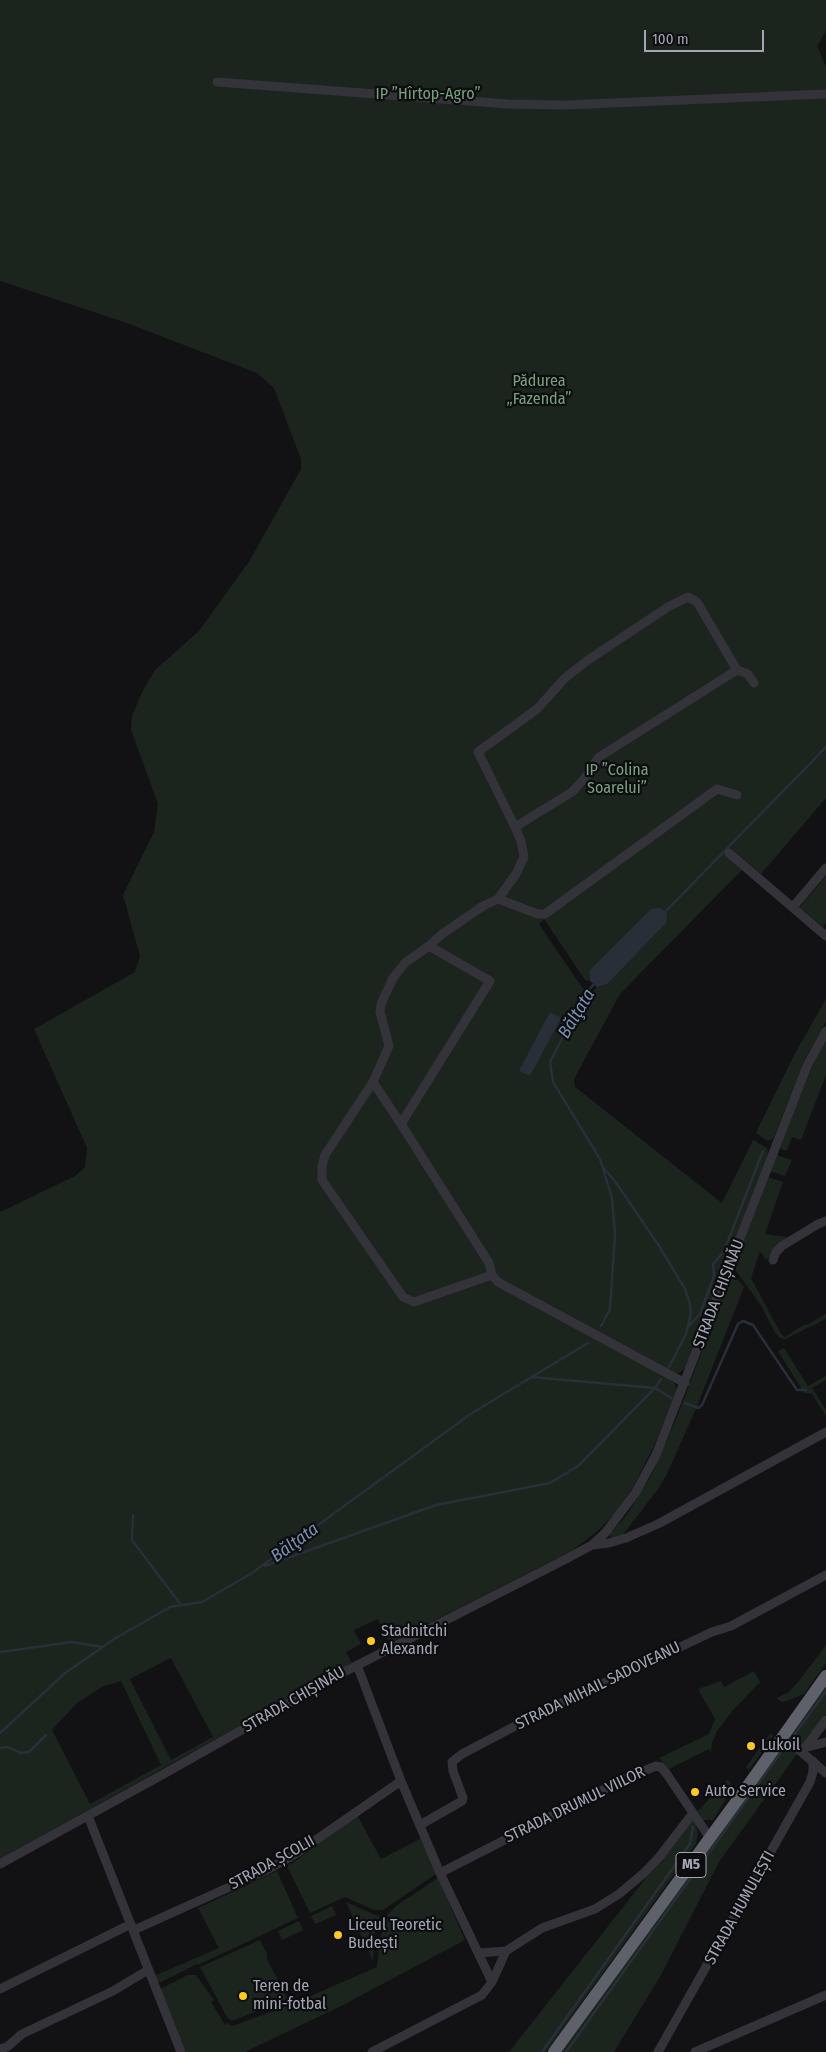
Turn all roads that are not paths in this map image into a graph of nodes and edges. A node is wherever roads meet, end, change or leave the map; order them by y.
1 (218, 82) dead end
2 (826, 94) edge
3 (737, 670) junction
4 (754, 683) dead end
5 (737, 795) dead end
6 (515, 827) junction
7 (729, 853) dead end
8 (826, 868) edge
9 (498, 899) junction
10 (793, 907) junction
11 (826, 936) edge
12 (429, 946) junction
13 (826, 1030) edge
14 (373, 1082) junction
15 (402, 1124) junction
16 (826, 1221) edge
17 (774, 1260) dead end
18 (492, 1275) junction
19 (685, 1383) junction
20 (826, 1432) edge
21 (592, 1545) junction
22 (826, 1575) edge
23 (357, 1664) junction
24 (826, 1676) edge
25 (826, 1720) edge
26 (782, 1739) junction
27 (826, 1742) edge
28 (802, 1748) junction
29 (813, 1761) junction
30 (826, 1773) edge
31 (401, 1781) junction
32 (693, 1813) junction
33 (88, 1816) junction
34 (420, 1825) junction
35 (710, 1838) junction
36 (0, 1864) edge
37 (440, 1873) junction
38 (132, 1927) junction
39 (506, 1951) junction
40 (478, 1953) junction
41 (148, 1970) junction
42 (492, 1982) junction
43 (0, 1989) edge
44 (826, 1995) edge
45 (5, 2049) edge
46 (181, 2052) edge
47 (372, 2052) edge
48 (554, 2052) edge
49 (658, 2052) edge
50 (695, 2052) edge

1 - 2 street
3 - 4 street
3 - 6 street
3 - 6 street
5 - 9 street
6 - 9 street
7 - 10 street
8 - 10 street
9 - 12 street
10 - 11 street
12 - 14 street
12 - 15 street
13 - 19 street, STRADA CHIȘINĂU
14 - 15 street
14 - 18 street
15 - 18 street
16 - 17 street
18 - 19 street
19 - 21 street, STRADA CHIȘINĂU
20 - 21 street, STRADA CHIȘINĂU
21 - 23 street, STRADA CHIȘINĂU
22 - 34 street, STRADA MIHAIL SADOVEANU
23 - 31 street
23 - 33 street, STRADA CHIȘINĂU
24 - 26 highway, M5
25 - 28 street
26 - 28 street
26 - 35 highway, M5
27 - 28 street
28 - 29 street
29 - 30 street
29 - 49 street, STRADA HUMULEȘTI
31 - 34 street
31 - 38 street, STRADA ȘCOLII
32 - 35 street, STRADA DRUMUL VIILOR
32 - 37 street, STRADA DRUMUL VIILOR
32 - 39 street
33 - 36 street, STRADA CHIȘINĂU
33 - 38 street
34 - 37 street
35 - 48 highway, M5
37 - 40 street
38 - 41 street
38 - 43 street, STRADA ȘCOLII
39 - 40 street
39 - 42 street
40 - 42 street
41 - 45 street
41 - 46 street
42 - 47 street
44 - 50 street

